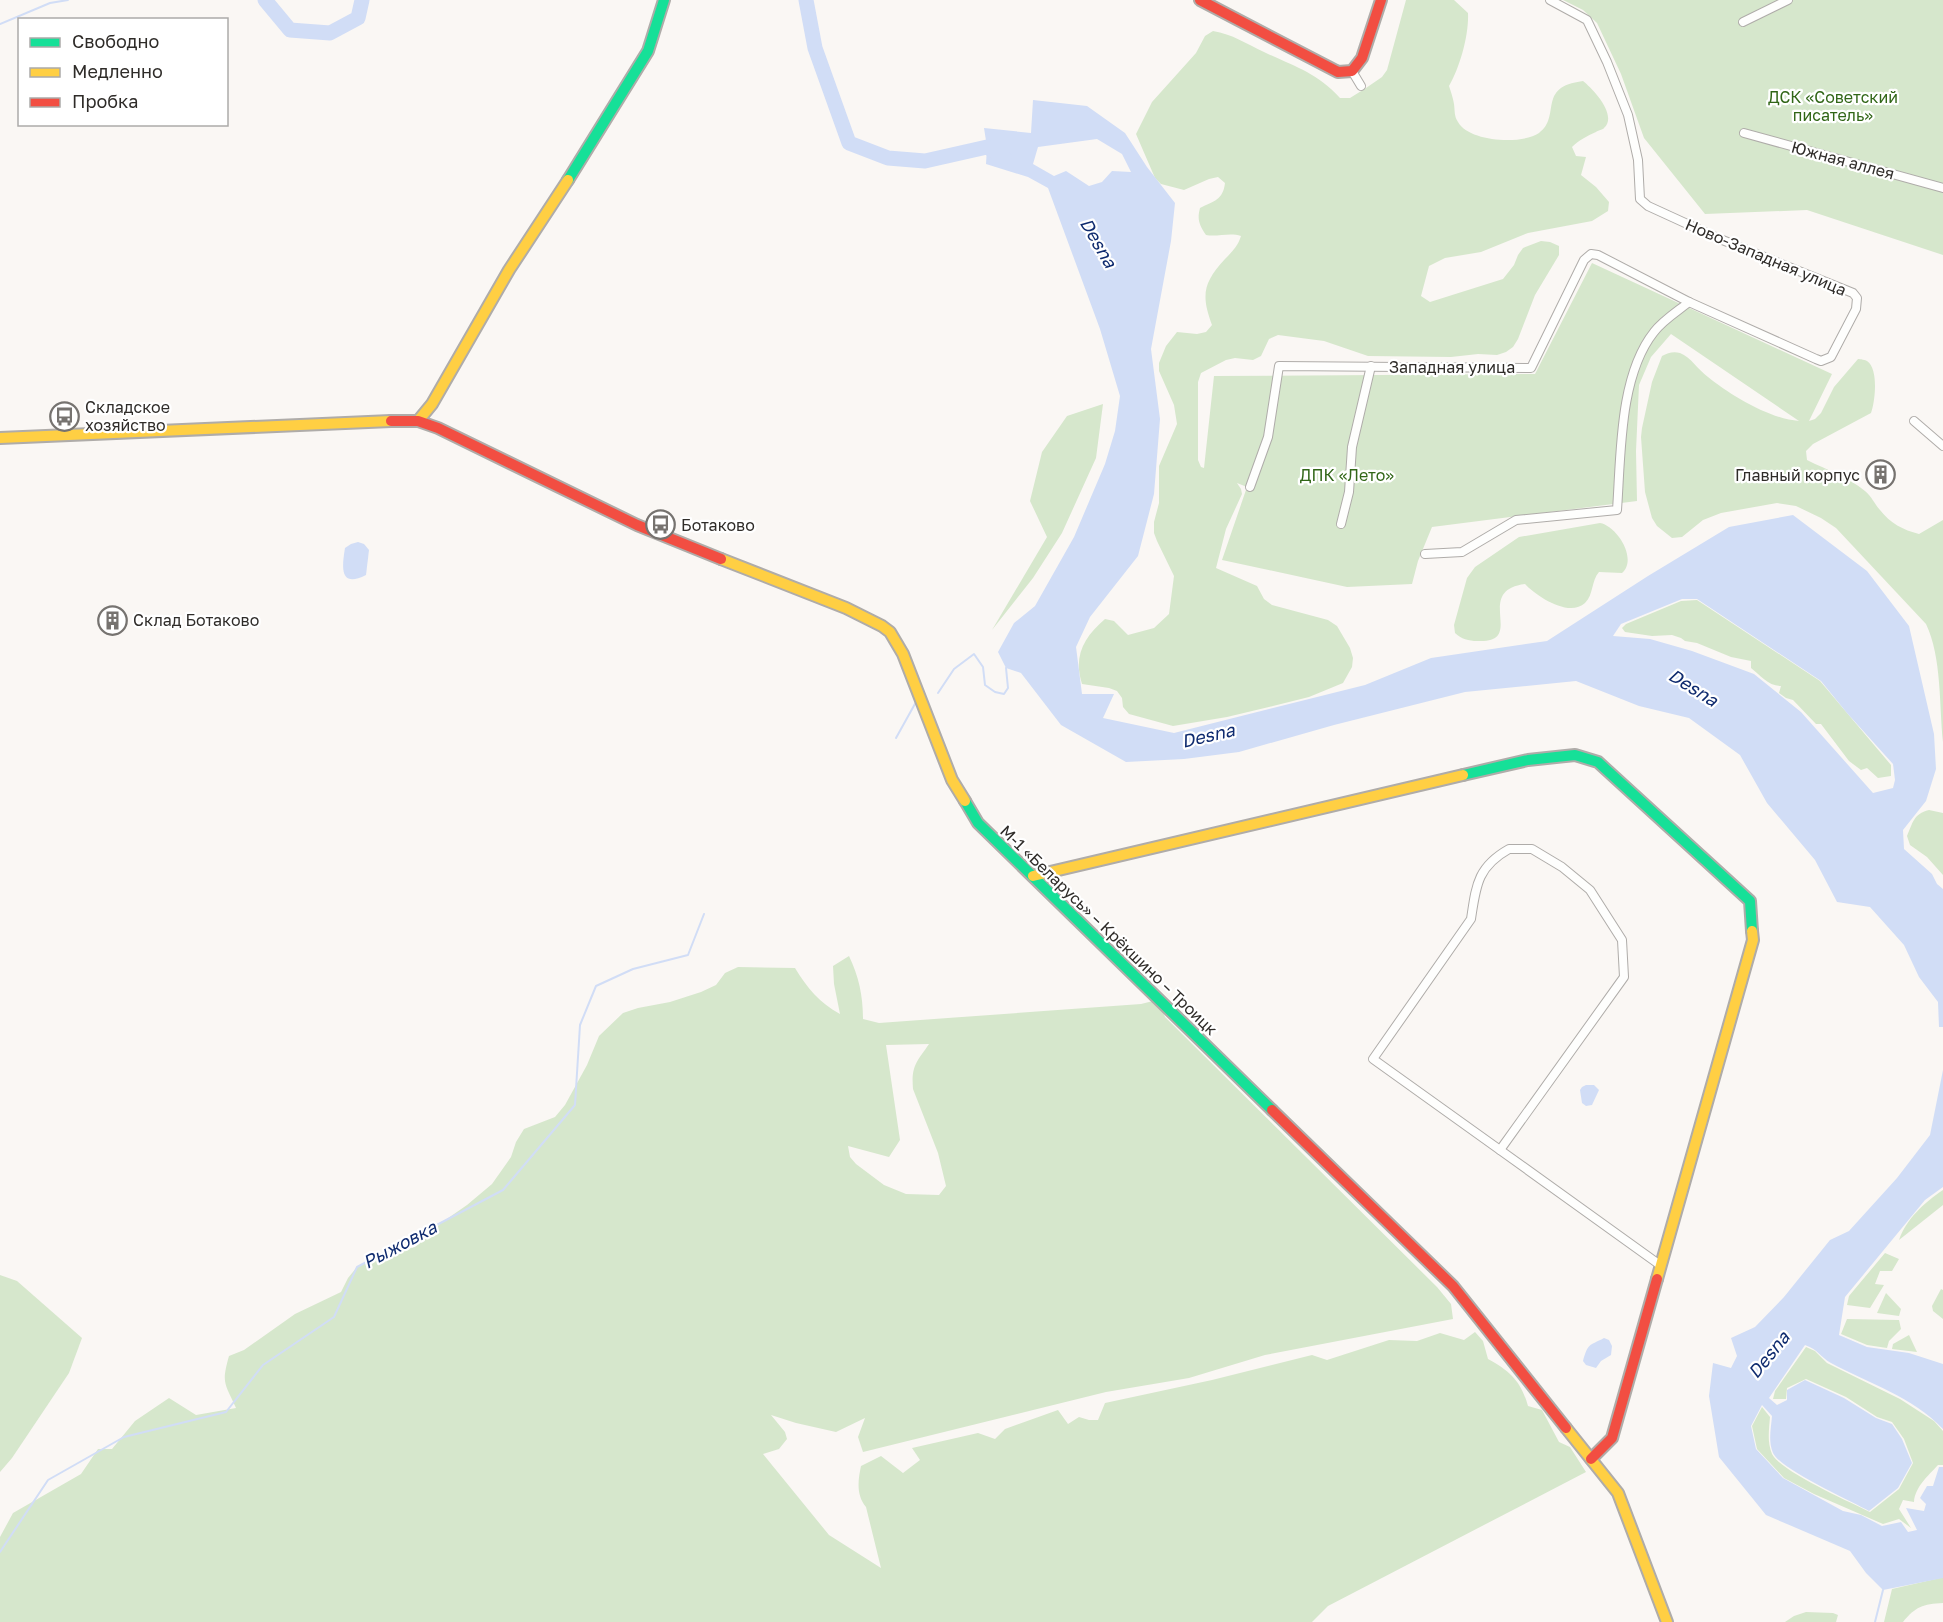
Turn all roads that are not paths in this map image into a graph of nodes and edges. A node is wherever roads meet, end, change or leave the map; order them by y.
1 (664, 0) edge
2 (1200, 0) edge
3 (1381, 0) edge
4 (1550, 0) edge
5 (1788, 0) edge
6 (1743, 22) dead end
7 (1352, 71) junction
8 (1361, 86) dead end
9 (1744, 133) dead end
10 (1943, 188) edge
11 (1689, 302) junction
12 (1371, 366) junction
13 (418, 421) junction
14 (1914, 421) dead end
15 (0, 438) edge
16 (1943, 446) edge
17 (1250, 487) dead end
18 (1341, 524) dead end
19 (1425, 554) dead end
20 (1033, 876) junction
21 (1500, 1150) junction
22 (1660, 1265) junction
23 (1591, 1459) junction
24 (1667, 1622) edge

1 - 13 main road
2 - 7 main road
3 - 7 main road
4 - 11 street, Ново-Западная улица
5 - 6 street
7 - 8 street
9 - 10 street, Южная аллея
11 - 12 street, Западная улица
11 - 19 street
12 - 17 street, Западная улица
12 - 18 street
13 - 15 main road
13 - 20 main road, М-1 «Беларусь» – Крёкшино – Троицк
14 - 16 street
20 - 22 main road
20 - 23 main road, М-1 «Беларусь» – Крёкшино – Троицк
21 - 21 street
21 - 22 street
22 - 23 main road
23 - 24 main road, М-1 «Беларусь» – Крёкшино – Троицк

